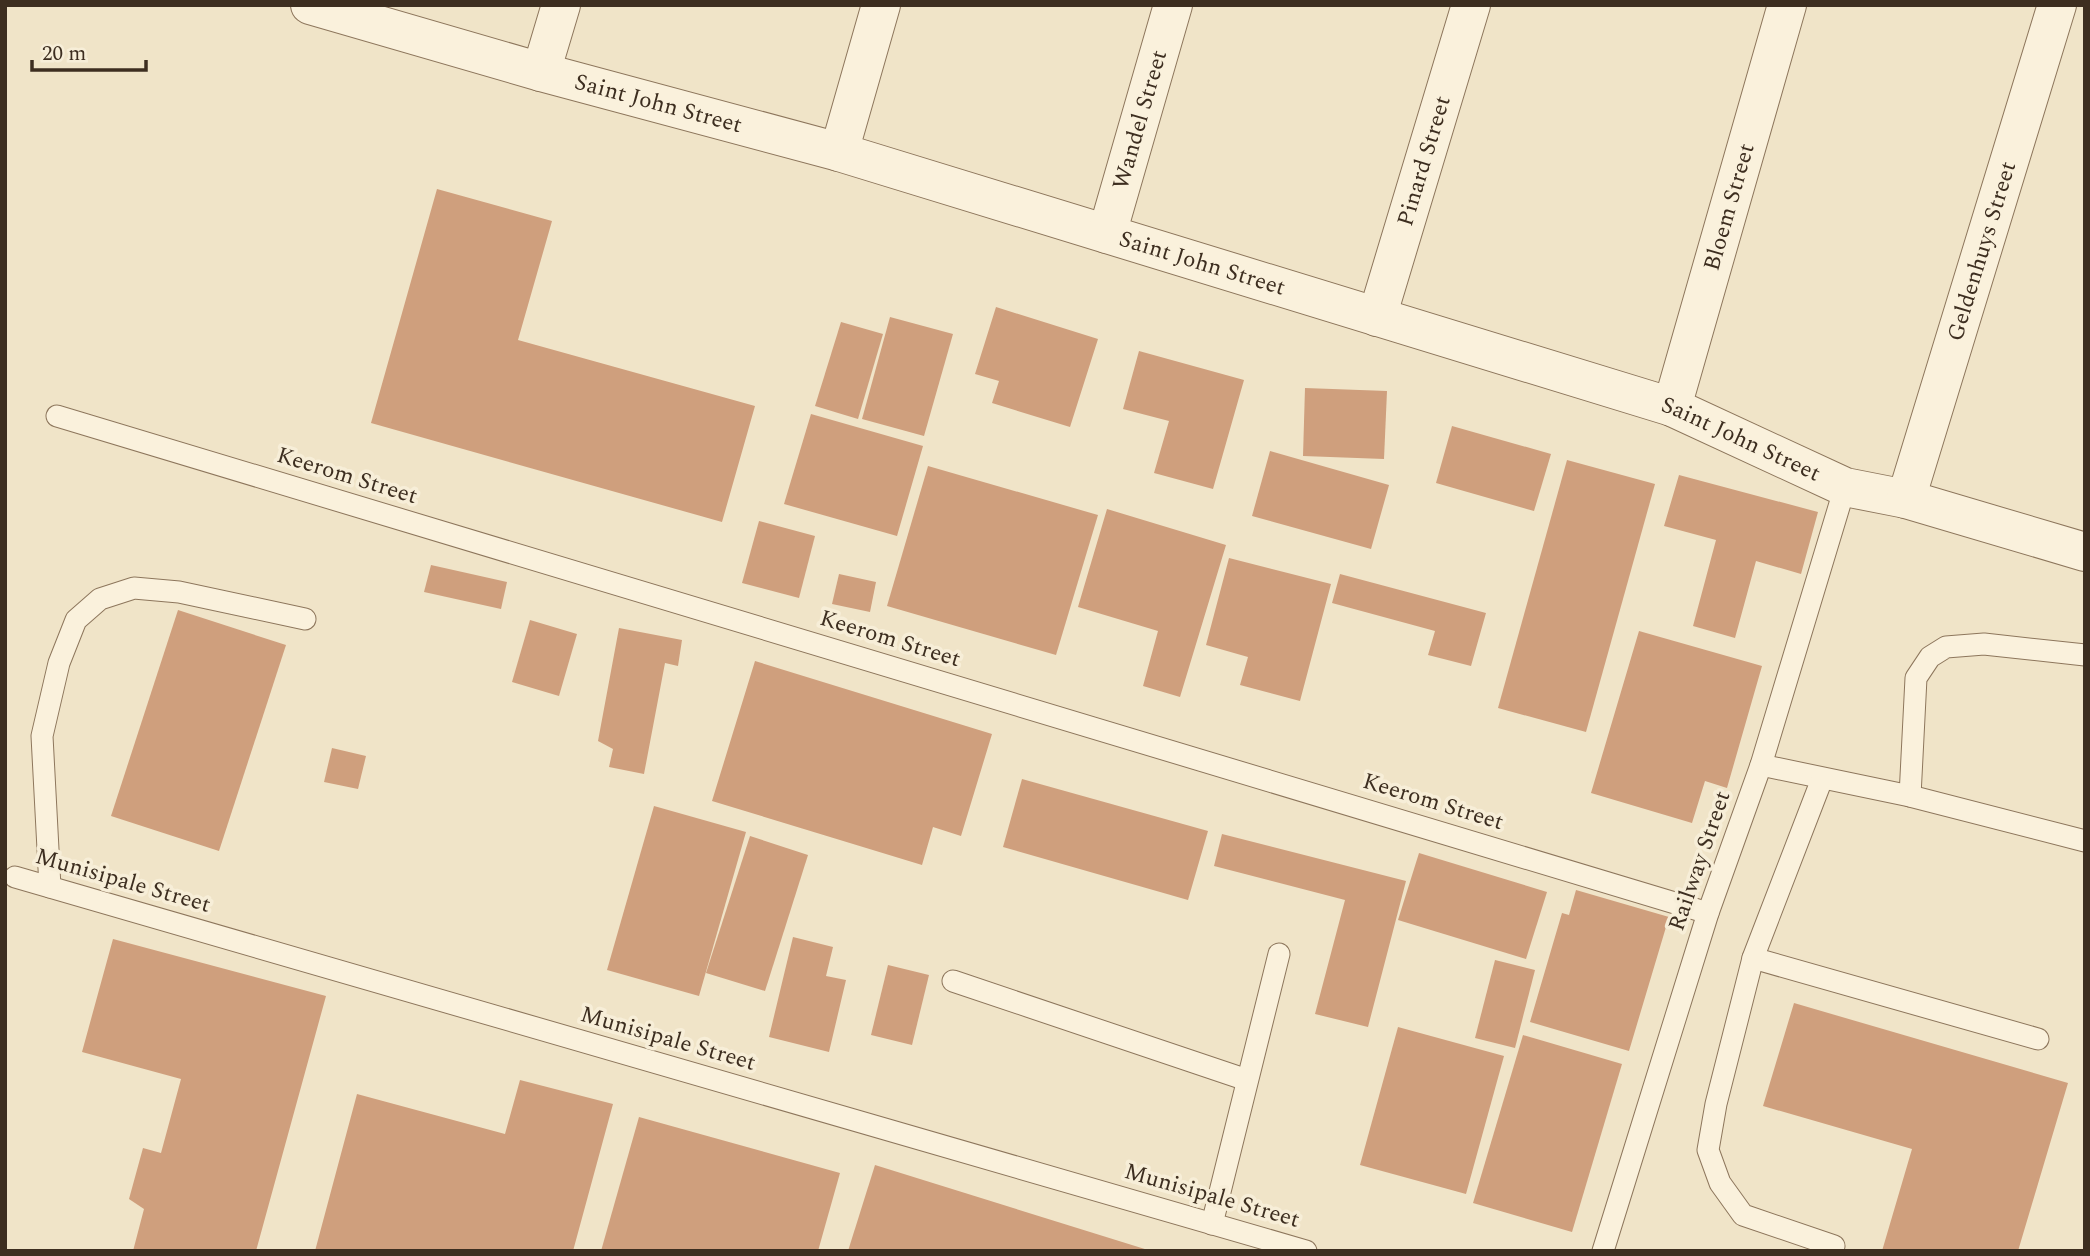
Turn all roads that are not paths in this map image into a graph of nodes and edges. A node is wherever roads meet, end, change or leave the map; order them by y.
1 (310, 5) edge
2 (561, 5) edge
3 (881, 5) edge
4 (1173, 5) edge
5 (1471, 5) edge
6 (1787, 5) edge
7 (2057, 5) edge
8 (541, 72) junction
9 (839, 152) junction
10 (1107, 234) junction
11 (1377, 317) junction
12 (1672, 407) junction
13 (57, 416) dead end
14 (1845, 487) junction
15 (1906, 499) junction
16 (2085, 552) edge
17 (304, 619) dead end
18 (2085, 655) edge
19 (1761, 765) junction
20 (1822, 779) junction
21 (1910, 796) junction
22 (2085, 841) edge
23 (15, 877) dead end
24 (50, 887) junction
25 (1708, 913) junction
26 (1279, 954) dead end
27 (1753, 958) junction
28 (953, 981) dead end
29 (2038, 1039) dead end
30 (1247, 1080) junction
31 (1212, 1224) junction
32 (1834, 1247) dead end
33 (1306, 1251) edge
34 (1603, 1251) edge

1 - 8 street, Saint John Street
2 - 8 street
3 - 9 street
4 - 10 street, Wandel Street
5 - 11 street, Pinard Street
6 - 12 street, Bloem Street
7 - 15 street, Geldenhuys Street
8 - 9 street, Saint John Street
9 - 10 street, Saint John Street
10 - 11 street, Saint John Street
11 - 12 street, Saint John Street
12 - 14 street, Saint John Street
13 - 25 lane, Keerom Street
14 - 15 street, Saint John Street
14 - 19 lane, Railway Street
15 - 16 street, Saint John Street
17 - 24 lane
18 - 21 lane
19 - 20 lane
19 - 25 lane, Railway Street
20 - 21 lane
20 - 27 lane
21 - 22 lane
23 - 24 lane, Munisipale Street
24 - 31 lane, Munisipale Street
25 - 34 lane, Railway Street
26 - 30 lane
27 - 29 lane
27 - 32 lane
28 - 30 lane
30 - 31 lane
31 - 33 lane, Munisipale Street

